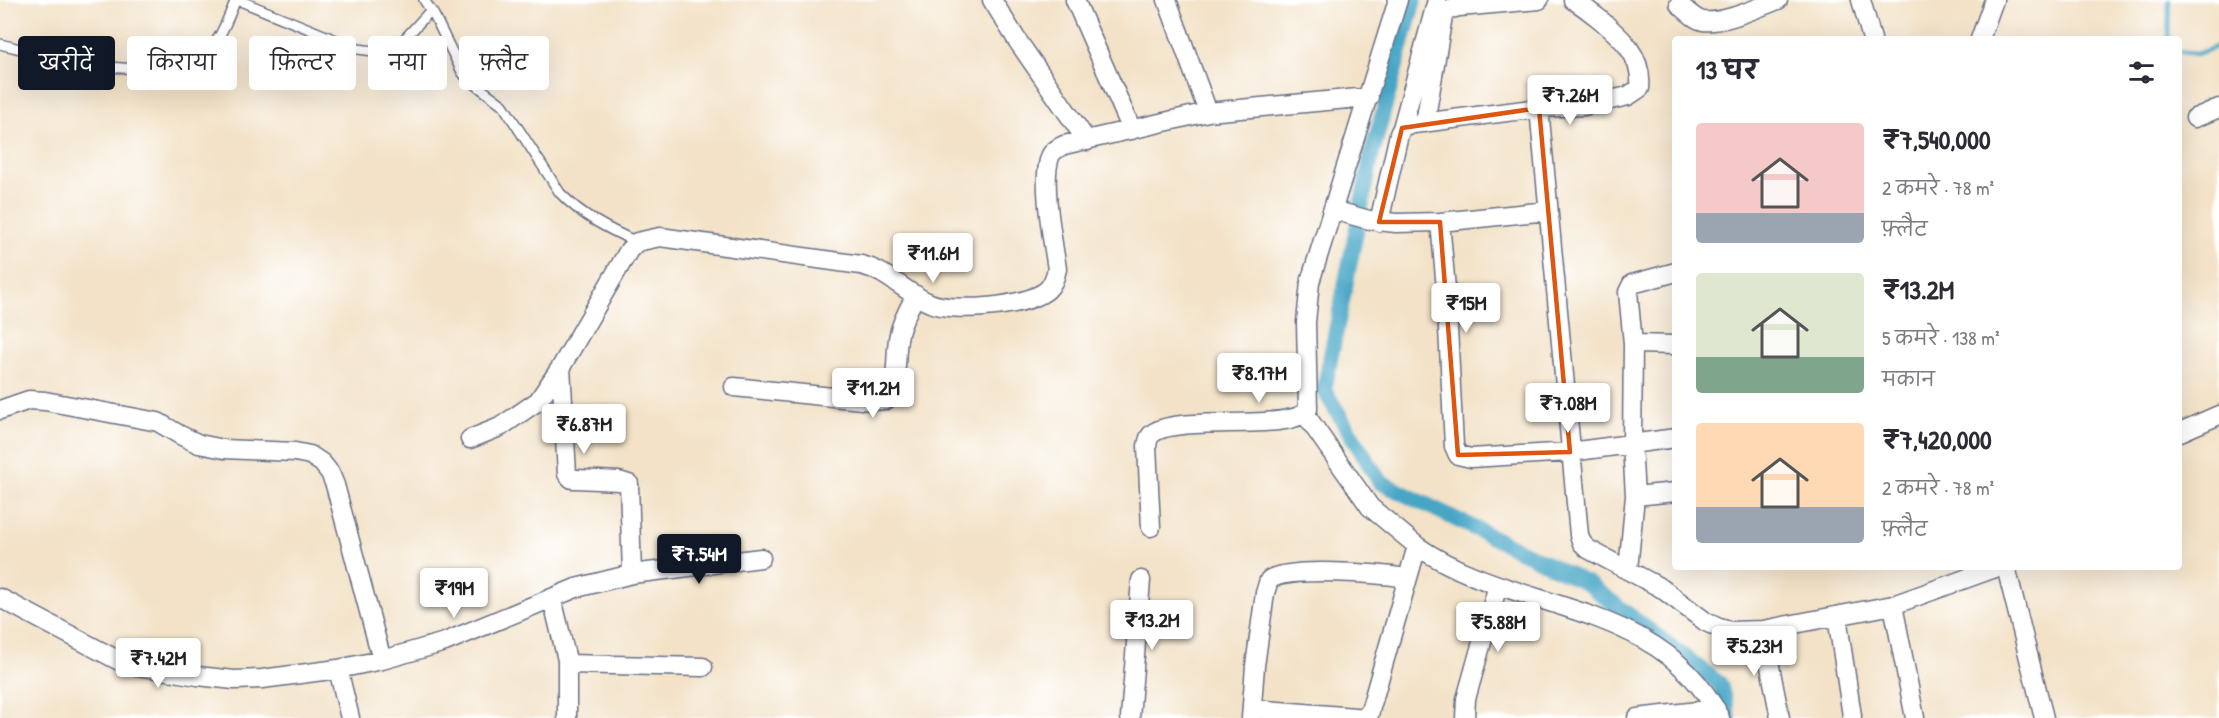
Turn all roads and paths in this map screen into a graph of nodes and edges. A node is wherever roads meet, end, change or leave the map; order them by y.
1 (237, 0) edge
2 (424, 0) edge
3 (992, 0) edge
4 (1075, 0) edge
5 (1167, 0) edge
6 (1398, 0) edge
7 (1437, 0) edge
8 (1539, 0) edge
9 (1573, 0) edge
10 (1778, 0) edge
11 (1861, 0) edge
12 (1995, 0) edge
13 (1521, 1) edge
14 (1680, 4) dead end
15 (431, 10) junction
16 (1871, 36) edge
17 (1981, 36) edge
18 (0, 44) edge
19 (1369, 97) junction
20 (1539, 108) junction
21 (2219, 108) edge
22 (1208, 112) junction
23 (2195, 118) dead end
24 (1425, 123) junction
25 (1402, 128) junction
26 (1132, 130) junction
27 (1087, 141) junction
28 (1548, 211) junction
29 (1339, 212) junction
30 (1374, 221) junction
31 (1440, 222) junction
32 (637, 242) junction
33 (1672, 273) edge
34 (916, 295) junction
35 (1633, 345) junction
36 (1672, 345) edge
37 (561, 367) junction
38 (734, 387) dead end
39 (0, 410) edge
40 (1305, 414) junction
41 (2219, 415) edge
42 (2182, 431) edge
43 (470, 439) dead end
44 (1672, 439) edge
45 (1632, 444) junction
46 (1570, 452) junction
47 (1672, 492) edge
48 (1635, 496) junction
49 (1151, 527) dead end
50 (1418, 546) junction
51 (761, 558) dead end
52 (1628, 570) junction
53 (1982, 570) edge
54 (2007, 570) edge
55 (1965, 573) edge
56 (632, 574) junction
57 (1407, 578) junction
58 (1141, 580) dead end
59 (1498, 585) junction
60 (0, 598) edge
61 (552, 598) junction
62 (1893, 605) junction
63 (1837, 616) junction
64 (1763, 630) junction
65 (382, 660) junction
66 (567, 664) junction
67 (703, 667) dead end
68 (338, 669) junction
69 (1251, 713) edge
70 (1718, 713) edge
71 (1852, 716) dead end
72 (350, 718) edge
73 (567, 718) edge
74 (1130, 718) edge
75 (1368, 718) edge
76 (1465, 718) edge
77 (1637, 718) edge
78 (1780, 718) edge
79 (1915, 718) edge
80 (2044, 718) edge

1 - 15 lane
1 - 18 lane
2 - 15 lane
3 - 27 street
4 - 26 street
5 - 22 street
6 - 19 street
7 - 25 street
8 - 13 street
9 - 20 street
10 - 14 street
11 - 16 street
12 - 17 street
13 - 24 street
15 - 32 lane
19 - 22 street
19 - 29 street
20 - 24 street
20 - 28 street
21 - 23 street
22 - 26 street
24 - 25 street
25 - 30 street
26 - 27 street
27 - 34 street
28 - 31 street
28 - 46 street
29 - 30 street
29 - 40 street
30 - 31 street
31 - 46 street
32 - 34 street
32 - 37 street
33 - 35 street
34 - 38 street
35 - 36 street
35 - 45 street
37 - 43 street
37 - 56 street
39 - 65 street
40 - 49 street
40 - 50 street
41 - 42 street
44 - 45 street
45 - 46 street
45 - 48 street
46 - 52 street
47 - 48 street
48 - 52 street
50 - 57 street
50 - 59 street
51 - 56 street
52 - 64 street
53 - 55 street
54 - 80 street
55 - 62 street
56 - 61 street
57 - 69 street
57 - 75 street
58 - 74 street
59 - 70 street
59 - 76 street
60 - 68 street
61 - 65 street
61 - 66 street
62 - 63 street
62 - 79 street
63 - 64 street
63 - 71 street
64 - 78 street
65 - 68 street
66 - 67 street
66 - 73 street
68 - 72 street
69 - 75 street
70 - 77 street

